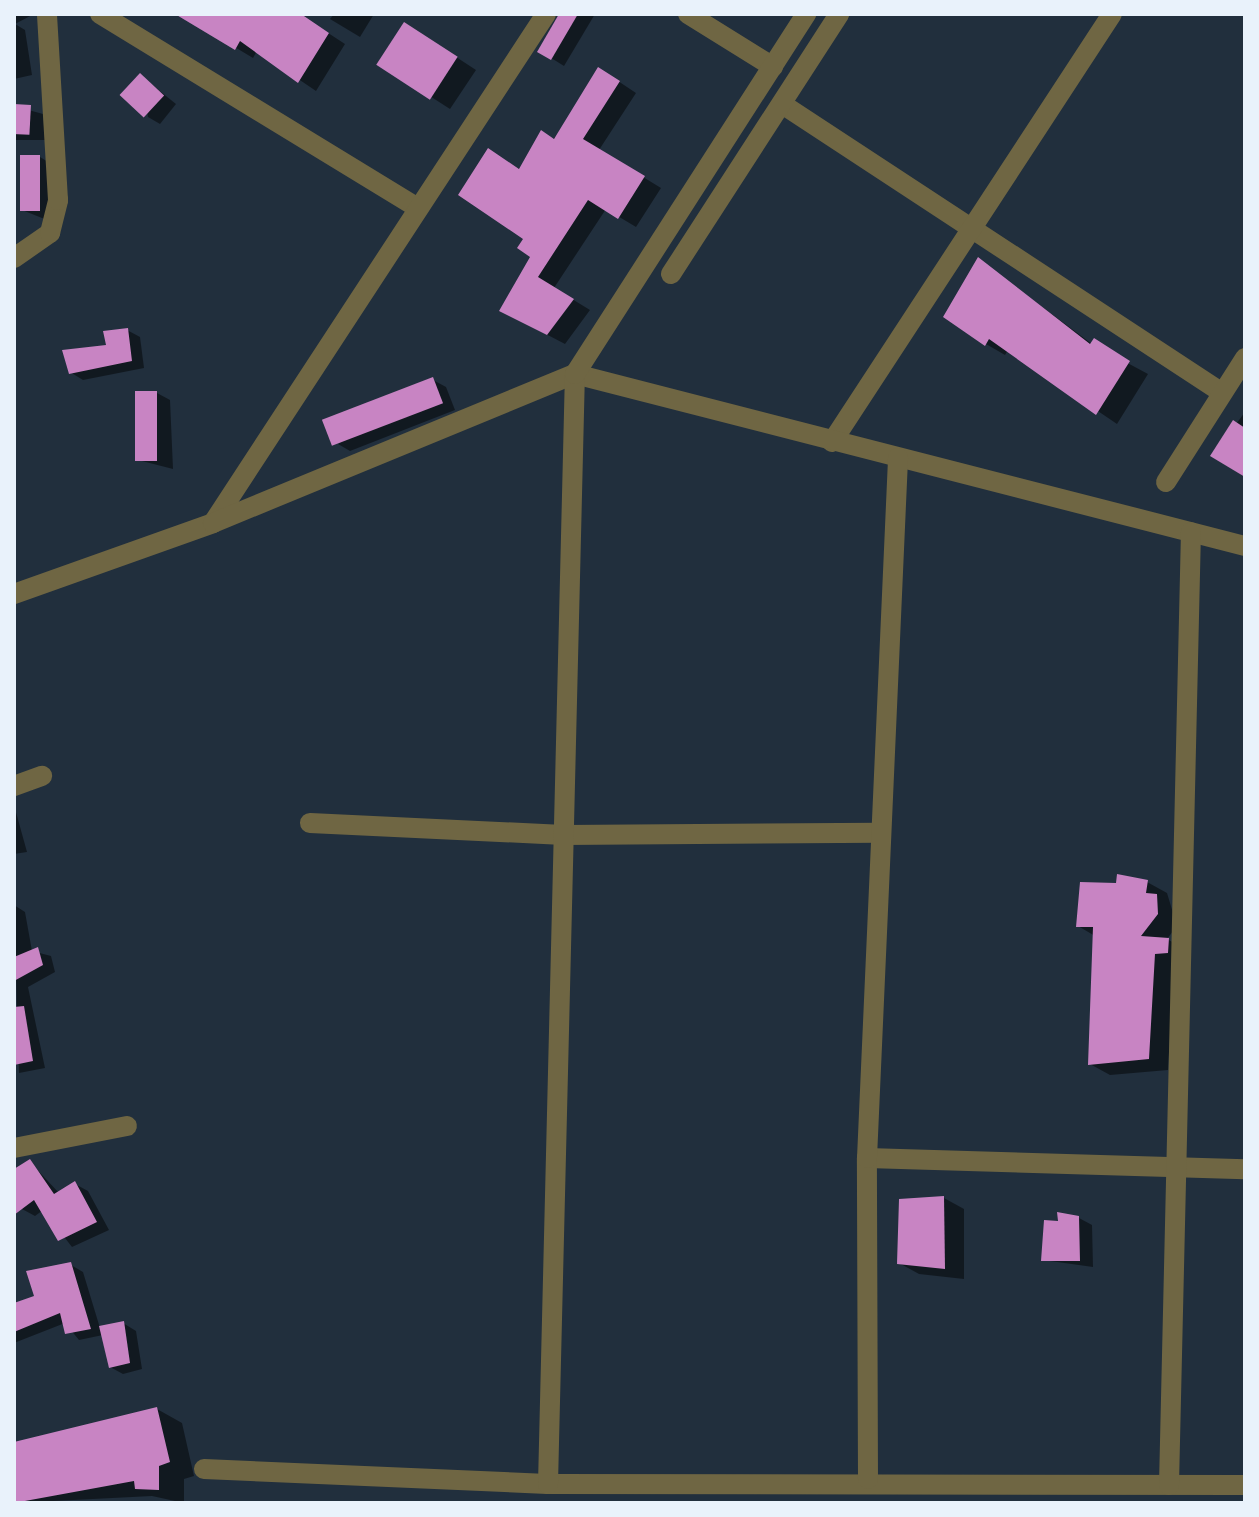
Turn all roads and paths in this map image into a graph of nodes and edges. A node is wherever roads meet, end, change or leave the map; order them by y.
1 (47, 14) edge
2 (100, 14) edge
3 (546, 14) edge
4 (688, 14) edge
5 (806, 14) edge
6 (839, 14) edge
7 (1112, 14) edge
8 (773, 67) junction
9 (782, 104) junction
10 (416, 207) junction
11 (971, 230) junction
12 (14, 258) edge
13 (671, 274) dead end
14 (1245, 358) edge
15 (575, 374) junction
16 (1221, 392) junction
17 (832, 442) junction
18 (898, 458) junction
19 (1166, 482) dead end
20 (213, 523) junction
21 (1191, 532) junction
22 (1245, 546) edge
23 (14, 594) edge
24 (42, 776) dead end
25 (14, 786) edge
26 (310, 823) dead end
27 (879, 833) junction
28 (564, 835) junction
29 (127, 1126) dead end
30 (14, 1148) edge
31 (867, 1158) junction
32 (1176, 1167) junction
33 (1245, 1169) edge
34 (204, 1469) dead end
35 (868, 1479) junction
36 (548, 1484) junction
37 (1169, 1485) junction
38 (1245, 1485) edge

1 - 12 street
2 - 10 street
3 - 10 street
4 - 8 street
5 - 8 street
6 - 9 street
7 - 11 street
8 - 15 street
9 - 11 street
9 - 13 street
10 - 20 street
11 - 16 street
11 - 17 street
14 - 16 street
15 - 17 street
15 - 20 street
15 - 28 street
16 - 19 street
17 - 18 street
18 - 21 street
18 - 27 street
20 - 23 street
21 - 22 street
21 - 32 street
24 - 25 street
26 - 28 street
27 - 28 street
27 - 31 street
28 - 36 street
29 - 30 street
31 - 32 street
31 - 35 street
32 - 33 street
32 - 37 street
34 - 36 street
35 - 36 street
35 - 37 street
37 - 38 street

